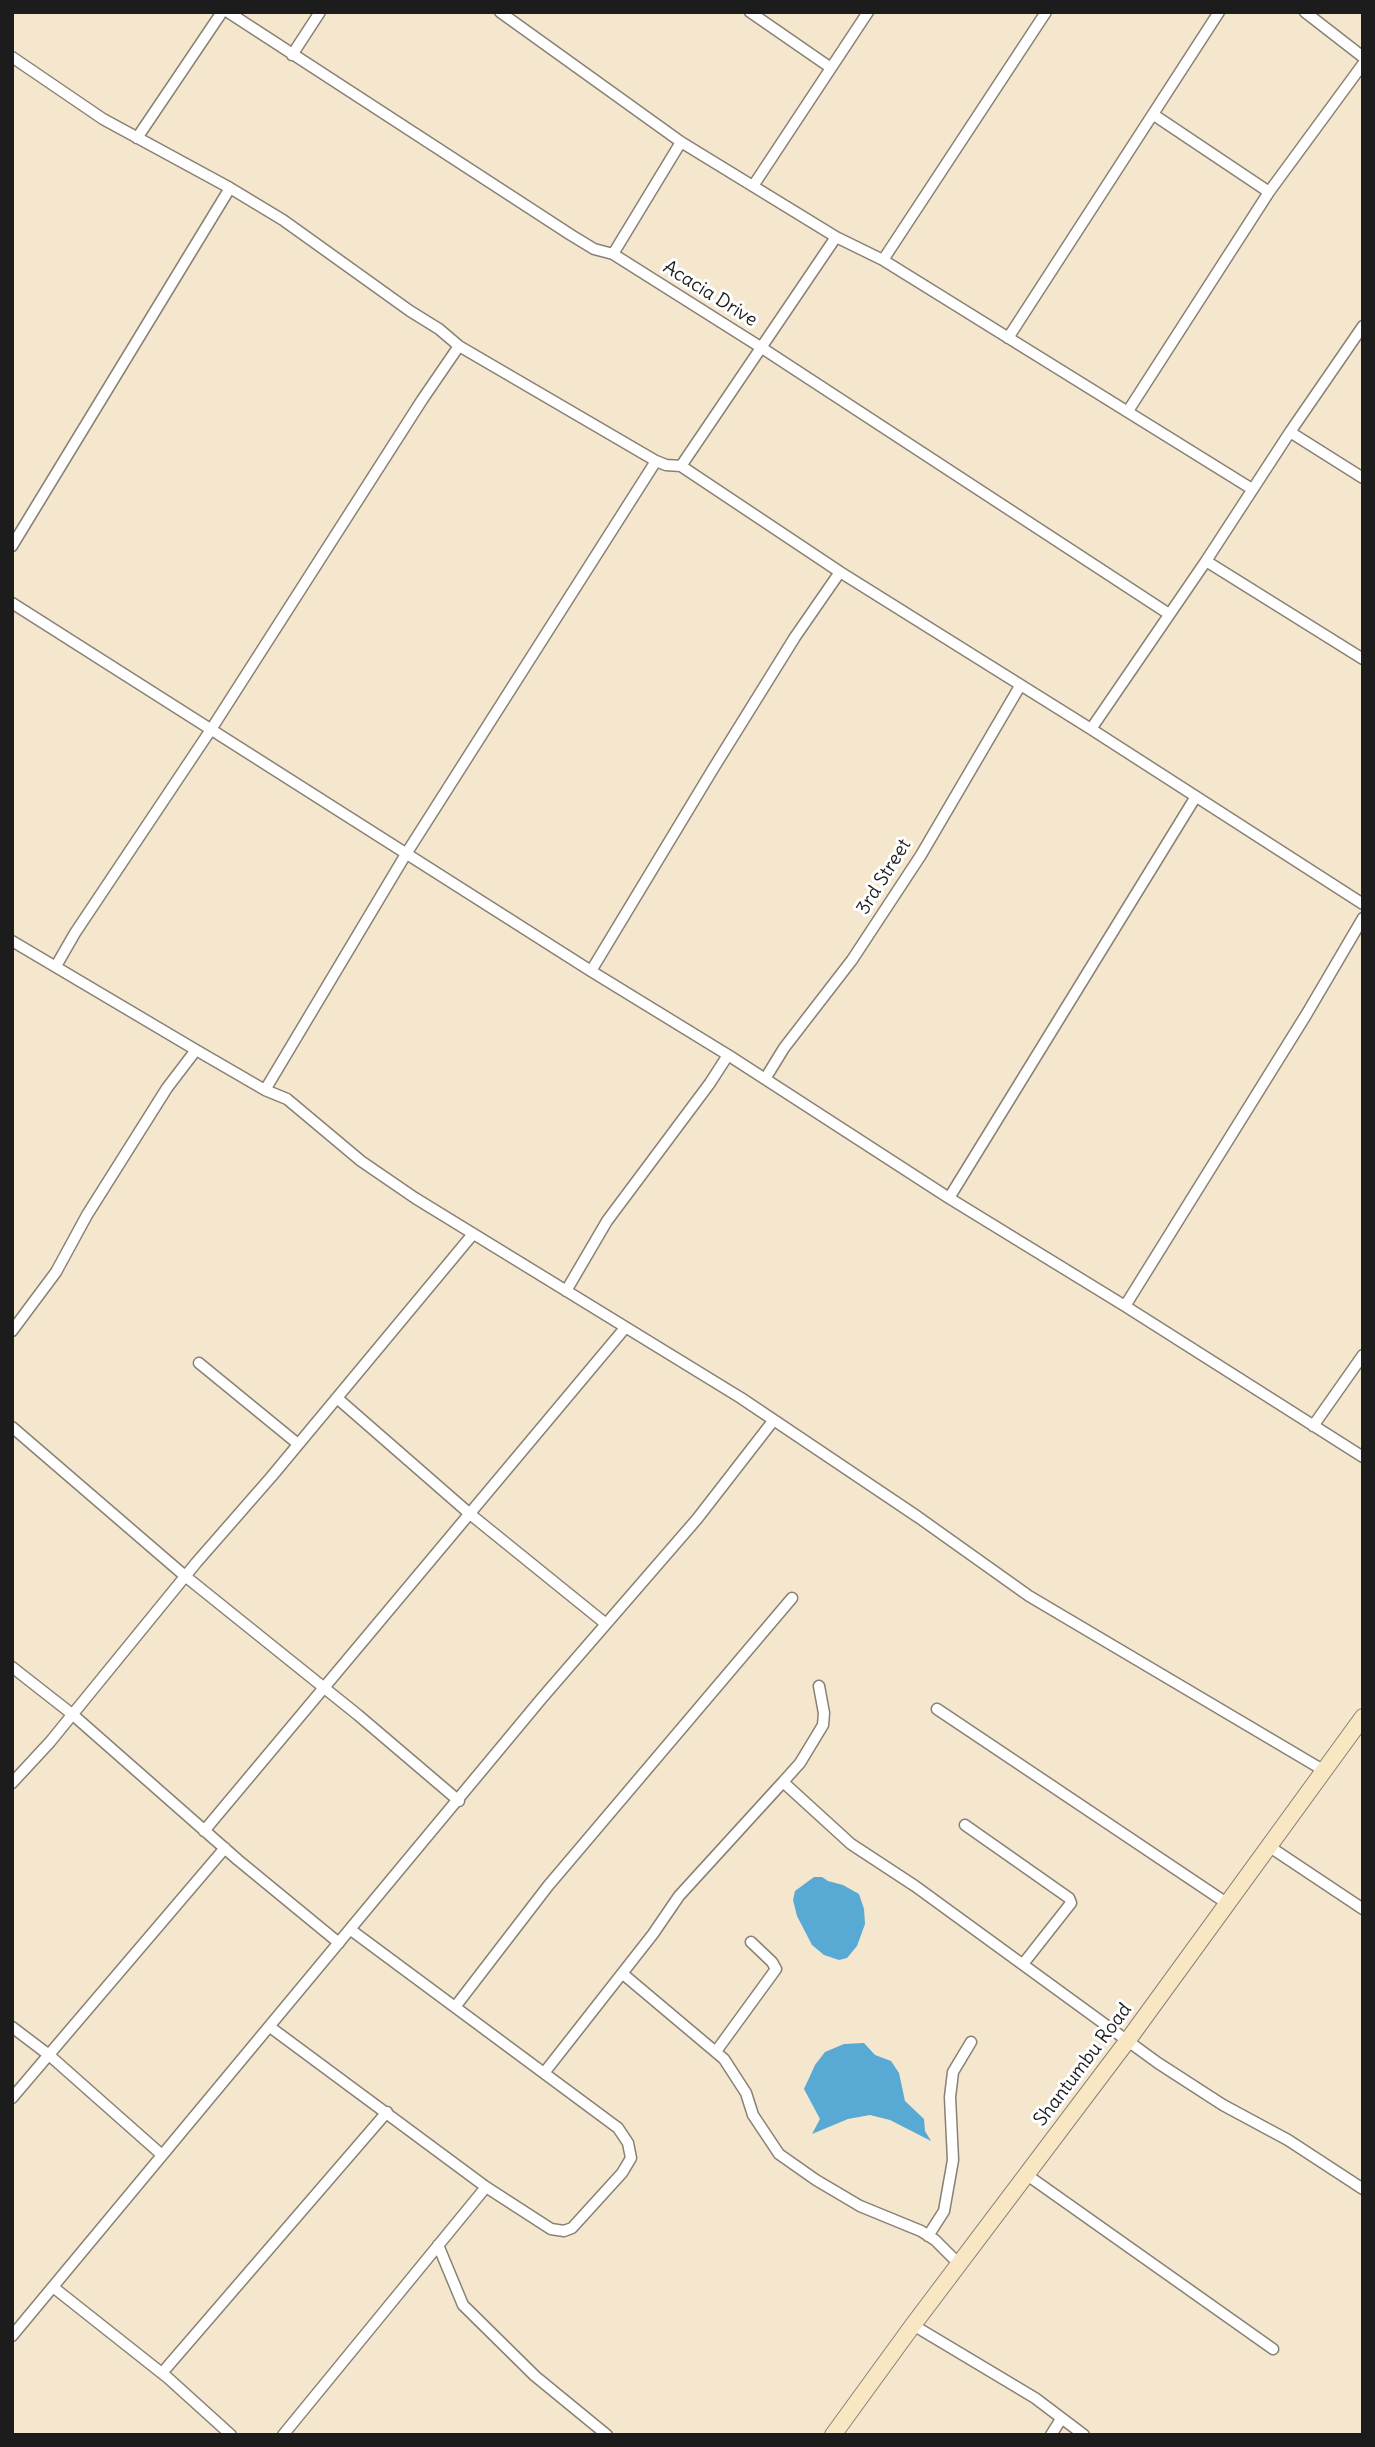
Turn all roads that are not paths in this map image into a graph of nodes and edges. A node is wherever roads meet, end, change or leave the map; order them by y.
1 (222, 12) edge
2 (228, 12) edge
3 (320, 12) edge
4 (500, 12) edge
5 (750, 12) edge
6 (868, 12) edge
7 (1046, 12) edge
8 (1219, 12) edge
9 (1305, 12) edge
10 (292, 55) junction
11 (12, 57) edge
12 (1363, 58) edge
13 (1363, 64) edge
14 (831, 68) junction
15 (1154, 115) junction
16 (137, 138) junction
17 (681, 142) junction
18 (752, 186) junction
19 (230, 188) junction
20 (1269, 192) junction
21 (836, 237) junction
22 (613, 254) junction
23 (883, 260) junction
24 (1363, 326) edge
25 (1008, 338) junction
26 (460, 346) junction
27 (762, 348) junction
28 (1128, 411) junction
29 (1290, 432) junction
30 (656, 461) junction
31 (681, 467) junction
32 (1363, 478) edge
33 (1252, 489) junction
34 (12, 546) edge
35 (1206, 561) junction
36 (840, 572) junction
37 (12, 603) edge
38 (1169, 614) junction
39 (1363, 659) edge
40 (1020, 686) junction
41 (212, 728) junction
42 (1091, 729) junction
43 (1195, 798) junction
44 (406, 854) junction
45 (1363, 904) edge
46 (1363, 918) edge
47 (12, 941) edge
48 (56, 966) junction
49 (591, 971) junction
50 (196, 1050) junction
51 (728, 1055) junction
52 (765, 1079) junction
53 (265, 1090) junction
54 (949, 1198) junction
55 (473, 1234) junction
56 (566, 1291) junction
57 (1125, 1306) junction
58 (625, 1328) junction
59 (12, 1331) edge
60 (1363, 1355) edge
61 (200, 1363) dead end
62 (337, 1398) junction
63 (773, 1421) junction
64 (1312, 1426) junction
65 (12, 1427) edge
66 (298, 1444) junction
67 (1363, 1457) edge
68 (470, 1514) junction
69 (185, 1576) junction
70 (792, 1598) dead end
71 (606, 1623) junction
72 (12, 1667) edge
73 (819, 1685) dead end
74 (325, 1688) junction
75 (937, 1709) dead end
76 (72, 1714) junction
77 (1363, 1717) edge
78 (1322, 1770) junction
79 (783, 1782) junction
80 (12, 1783) edge
81 (458, 1801) junction
82 (965, 1825) dead end
83 (204, 1831) junction
84 (1270, 1847) junction
85 (225, 1848) junction
86 (1228, 1904) junction
87 (1363, 1909) edge
88 (351, 1930) junction
89 (751, 1942) dead end
90 (339, 1943) junction
91 (1023, 1964) junction
92 (623, 1973) junction
93 (455, 2007) junction
94 (12, 2027) edge
95 (270, 2027) junction
96 (1128, 2039) junction
97 (971, 2042) dead end
98 (717, 2050) junction
99 (49, 2055) junction
100 (544, 2073) junction
101 (12, 2098) edge
102 (387, 2112) junction
103 (162, 2155) junction
104 (1027, 2175) junction
105 (486, 2187) junction
106 (1363, 2189) edge
107 (928, 2236) junction
108 (438, 2245) junction
109 (959, 2264) junction
110 (53, 2287) junction
111 (913, 2325) junction
112 (12, 2336) edge
113 (1273, 2349) dead end
114 (162, 2373) junction
115 (1061, 2419) junction
116 (231, 2435) edge
117 (283, 2435) edge
118 (607, 2435) edge
119 (833, 2435) edge
120 (1051, 2435) edge
121 (1084, 2435) edge

1 - 16 street
2 - 10 street, Acacia Drive
3 - 10 street
4 - 17 street
5 - 14 street
6 - 14 street
7 - 23 street
8 - 15 street
9 - 12 street
10 - 22 street, Acacia Drive
11 - 16 street
13 - 20 street
14 - 18 street
15 - 20 street
15 - 25 street
16 - 19 street
17 - 18 street
17 - 22 street
18 - 21 street
19 - 26 street
19 - 34 street
20 - 28 street
21 - 23 street
21 - 27 street
22 - 27 street, Acacia Drive
23 - 25 street
24 - 29 street
25 - 28 street
26 - 30 street
26 - 41 street
27 - 31 street
27 - 38 street, Acacia Drive
28 - 33 street
29 - 32 street
29 - 33 street
30 - 31 street
30 - 44 street
31 - 36 street
33 - 35 street
35 - 38 street
35 - 39 street
36 - 40 street
36 - 49 street
37 - 41 street
38 - 42 street
40 - 42 street
40 - 52 street, 3rd Street
41 - 44 street
41 - 48 street
42 - 43 street
43 - 45 street
43 - 54 street
44 - 49 street
44 - 53 street
46 - 57 street
47 - 48 street
48 - 50 street
49 - 51 street
50 - 53 street
50 - 59 street
51 - 52 street
51 - 56 street
52 - 54 street
53 - 55 street
54 - 57 street
55 - 56 street
55 - 62 street
56 - 58 street
57 - 64 street
58 - 63 street
58 - 68 street
60 - 64 street
61 - 66 street
62 - 66 street
62 - 68 street
63 - 71 street
63 - 78 street
64 - 67 street
65 - 69 street
66 - 69 street
68 - 71 street
68 - 74 street
69 - 74 street
69 - 76 street
70 - 93 street
71 - 81 street
72 - 76 street
73 - 79 street
74 - 81 street
74 - 83 street
75 - 86 street
76 - 80 street
76 - 83 street
77 - 78 street, Shantumbu Road
78 - 84 street, Shantumbu Road
79 - 91 street
79 - 92 street
81 - 88 street
82 - 91 street
83 - 85 street
84 - 86 street, Shantumbu Road
84 - 87 street
85 - 90 street
85 - 99 street
86 - 96 street, Shantumbu Road
88 - 90 street
88 - 93 street
89 - 98 street
90 - 95 street
91 - 96 street
92 - 98 street
92 - 100 street
93 - 100 street
94 - 99 street
95 - 102 street
95 - 103 street
96 - 104 street, Shantumbu Road
96 - 106 street
97 - 107 street
98 - 107 street
99 - 101 street
99 - 103 street
100 - 105 street
102 - 105 street
102 - 114 street
103 - 110 street
104 - 109 street, Shantumbu Road
104 - 113 street
105 - 108 street
107 - 109 street
108 - 117 street
108 - 118 street
109 - 111 street, Shantumbu Road
110 - 112 street
110 - 114 street
111 - 115 street
111 - 119 street, Shantumbu Road
114 - 116 street
115 - 120 street
115 - 121 street

